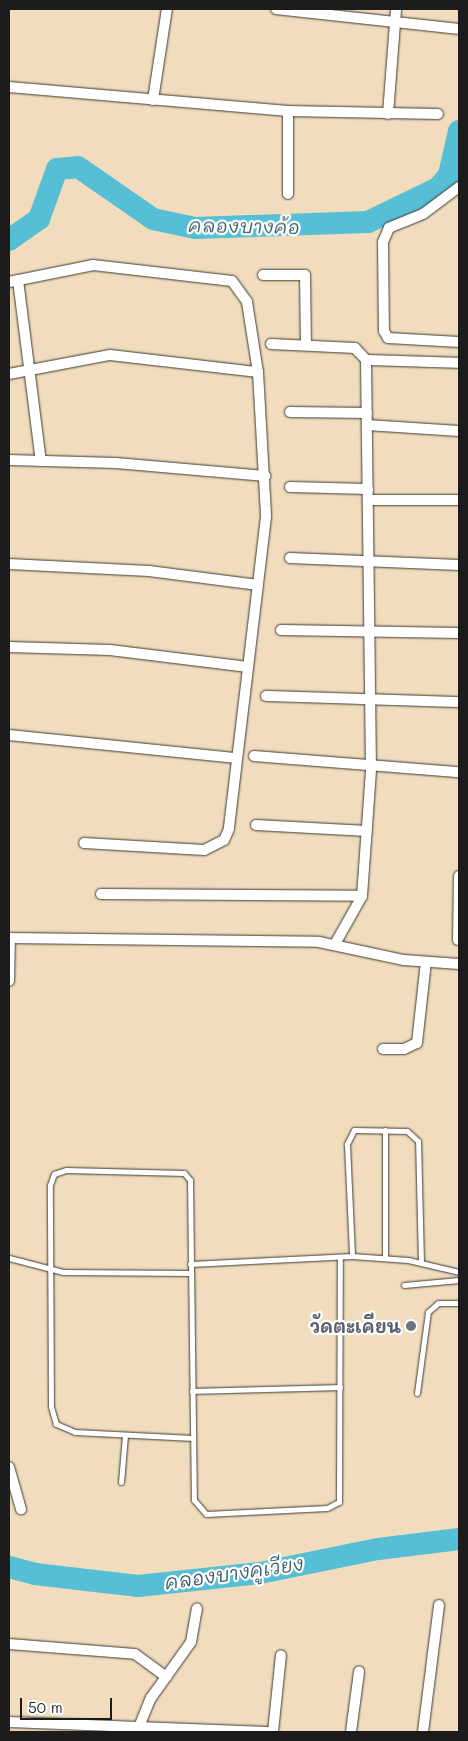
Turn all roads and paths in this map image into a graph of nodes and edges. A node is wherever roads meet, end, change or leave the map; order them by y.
1 (167, 9) edge
2 (276, 9) edge
3 (395, 14) edge
4 (459, 29) edge
5 (9, 87) edge
6 (153, 100) junction
7 (288, 111) junction
8 (388, 114) junction
9 (438, 114) dead end
10 (459, 187) edge
11 (288, 194) dead end
12 (263, 275) dead end
13 (13, 281) edge
14 (459, 342) edge
15 (271, 344) dead end
16 (306, 345) junction
17 (366, 360) junction
18 (459, 363) edge
19 (29, 371) junction
20 (258, 372) junction
21 (9, 374) edge
22 (290, 412) dead end
23 (367, 413) junction
24 (367, 425) junction
25 (459, 431) edge
26 (9, 460) edge
27 (41, 461) junction
28 (265, 476) junction
29 (290, 487) dead end
30 (368, 489) junction
31 (368, 500) junction
32 (459, 500) edge
33 (290, 558) dead end
34 (369, 561) junction
35 (9, 564) edge
36 (459, 565) edge
37 (258, 585) junction
38 (281, 630) dead end
39 (370, 631) junction
40 (459, 633) edge
41 (9, 647) edge
42 (248, 667) junction
43 (266, 696) dead end
44 (370, 699) junction
45 (459, 702) edge
46 (9, 735) edge
47 (254, 756) dead end
48 (237, 758) junction
49 (371, 765) junction
50 (459, 772) edge
51 (256, 824) dead end
52 (366, 830) junction
53 (84, 843) dead end
54 (459, 876) edge
55 (101, 894) dead end
56 (362, 896) junction
57 (459, 909) edge
58 (9, 938) edge
59 (458, 940) edge
60 (335, 944) junction
61 (426, 962) junction
62 (459, 964) edge
63 (9, 981) edge
64 (383, 1049) dead end
65 (385, 1130) junction
66 (352, 1256) junction
67 (340, 1257) junction
68 (385, 1257) junction
69 (9, 1258) edge
70 (421, 1262) junction
71 (190, 1264) junction
72 (52, 1268) junction
73 (459, 1272) edge
74 (191, 1273) junction
75 (459, 1280) edge
76 (404, 1285) dead end
77 (459, 1303) edge
78 (340, 1386) junction
79 (192, 1391) junction
80 (417, 1393) dead end
81 (125, 1435) junction
82 (193, 1438) junction
83 (9, 1474) edge
84 (121, 1482) dead end
85 (21, 1509) dead end
86 (439, 1605) dead end
87 (197, 1609) dead end
88 (9, 1644) edge
89 (280, 1655) dead end
90 (359, 1672) dead end
91 (167, 1678) junction
92 (9, 1722) edge
93 (138, 1730) edge
94 (267, 1732) edge
95 (273, 1732) edge
96 (350, 1732) edge
97 (423, 1732) edge

1 - 6 street
2 - 3 street
3 - 4 street
3 - 8 street
5 - 6 street
6 - 7 street
7 - 8 street
7 - 11 street
8 - 9 street
10 - 14 street
12 - 16 street
13 - 19 street
13 - 20 street
15 - 16 street
16 - 17 street
17 - 18 street
17 - 23 street
19 - 20 street
19 - 21 street
19 - 27 street
20 - 28 street
22 - 23 street
23 - 24 street
24 - 25 street
24 - 30 street
26 - 27 street
27 - 28 street
28 - 37 street
29 - 30 street
30 - 31 street
31 - 32 street
31 - 34 street
33 - 34 street
34 - 36 street
34 - 39 street
35 - 37 street
37 - 42 street
38 - 39 street
39 - 40 street
39 - 44 street
41 - 42 street
42 - 48 street
43 - 44 street
44 - 45 street
44 - 49 street
46 - 48 street
47 - 49 street
48 - 53 street
49 - 50 street
49 - 52 street
51 - 52 street
52 - 56 street
54 - 57 street
55 - 56 street
56 - 60 street
57 - 59 street
58 - 60 street
58 - 63 street
60 - 61 street
61 - 62 street
61 - 64 street
65 - 66 lane
65 - 68 lane
65 - 70 lane
66 - 67 lane
66 - 68 lane
67 - 71 lane
67 - 78 lane
68 - 70 lane
69 - 72 lane
70 - 73 lane
71 - 72 lane
71 - 74 lane
72 - 74 lane
72 - 81 lane
74 - 79 lane
75 - 76 lane
77 - 80 lane
78 - 79 lane
78 - 82 lane
79 - 82 lane
81 - 82 lane
81 - 84 lane
83 - 85 street
86 - 97 street
87 - 91 street
88 - 91 street
89 - 95 street
90 - 96 street
91 - 93 street
92 - 93 street
93 - 94 street

